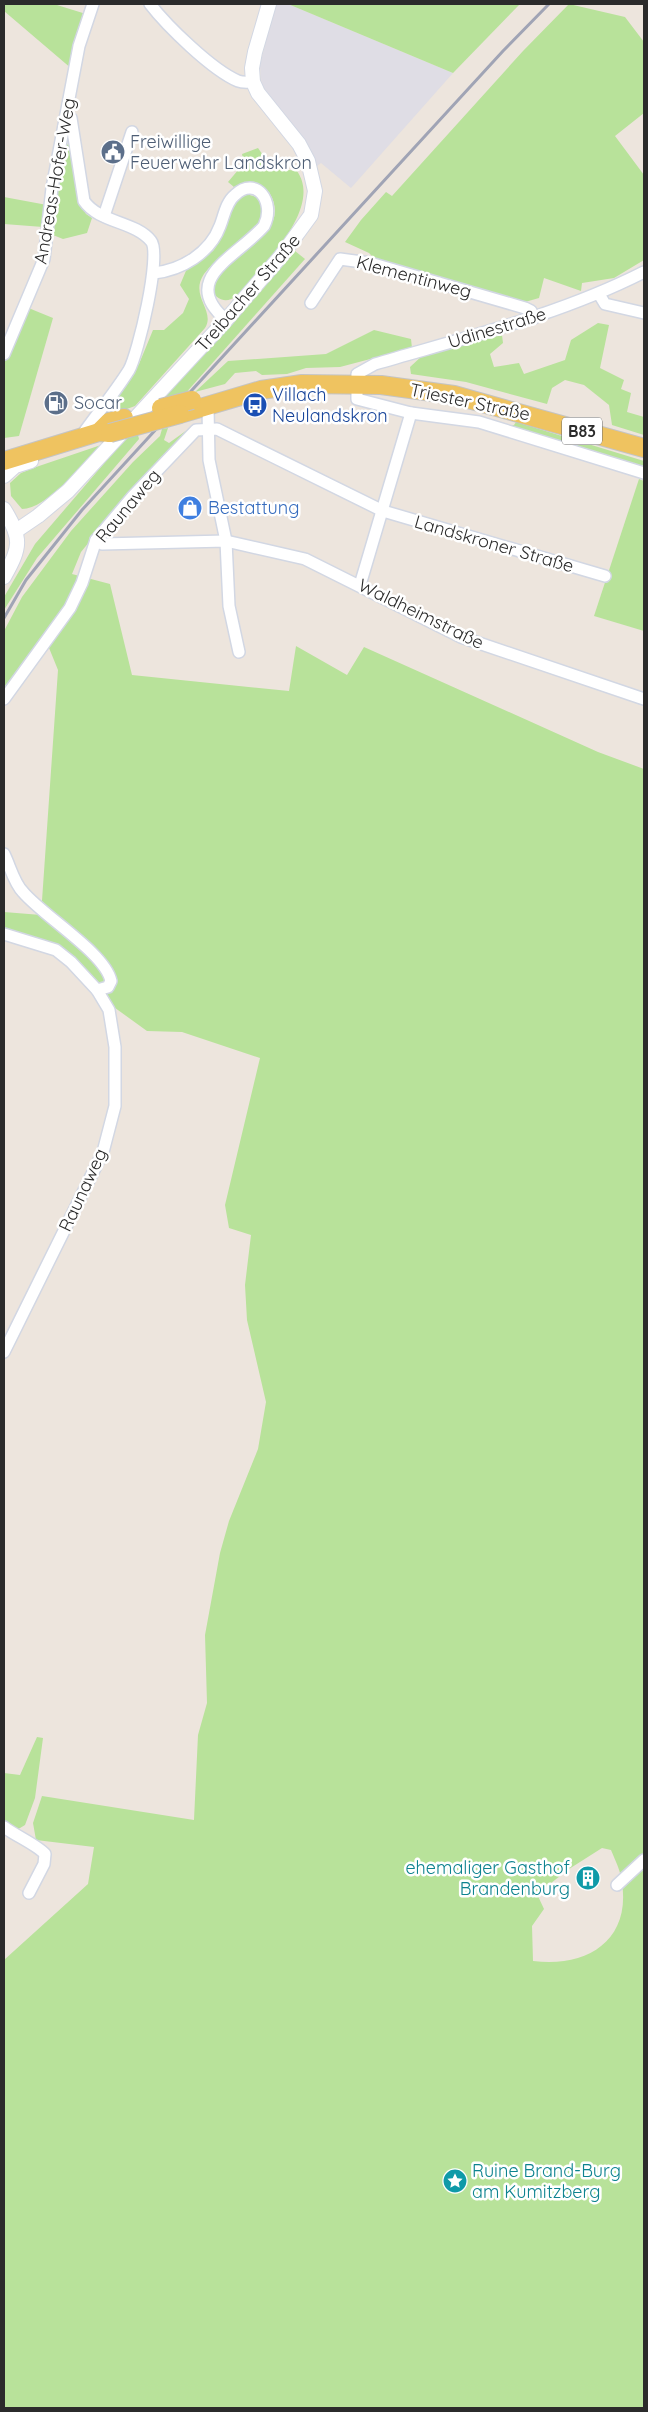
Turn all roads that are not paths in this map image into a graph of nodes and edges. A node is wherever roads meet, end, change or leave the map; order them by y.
1 (93, 4) edge
2 (150, 4) edge
3 (269, 4) edge
4 (254, 82) junction
5 (67, 114) junction
6 (132, 132) dead end
7 (104, 216) junction
8 (644, 272) edge
9 (154, 273) junction
10 (599, 294) junction
11 (311, 303) dead end
12 (644, 313) edge
13 (534, 318) junction
14 (226, 320) junction
15 (4, 354) edge
16 (357, 384) junction
17 (234, 397) junction
18 (208, 407) junction
19 (411, 413) junction
20 (208, 429) junction
21 (105, 432) junction
22 (80, 438) junction
23 (644, 448) edge
24 (38, 451) junction
25 (4, 461) edge
26 (644, 473) edge
27 (4, 476) edge
28 (4, 509) edge
29 (383, 511) junction
30 (16, 530) junction
31 (96, 540) junction
32 (226, 541) junction
33 (605, 576) dead end
34 (4, 577) edge
35 (360, 585) junction
36 (239, 652) dead end
37 (4, 699) edge
38 (644, 699) edge
39 (4, 854) edge
40 (4, 934) edge
41 (97, 990) junction
42 (4, 1352) edge
43 (4, 1827) edge
44 (644, 1860) edge
45 (617, 1885) dead end
46 (29, 1894) dead end

1 - 5 street, Andreas-Hofer-Weg
2 - 4 street
3 - 4 street, Treibacher Straße
4 - 14 street, Treibacher Straße
5 - 7 street
5 - 15 street, Andreas-Hofer-Weg
6 - 7 street
7 - 9 street
8 - 10 street, Udinestraße
9 - 14 street
9 - 22 street
10 - 12 street
10 - 13 street, Udinestraße
11 - 13 street, Klementinweg
13 - 16 street, Udinestraße
14 - 30 street, Treibacher Straße
16 - 17 main road, Triester Straße / B83
16 - 19 street
16 - 23 main road, Triester Straße / B83
17 - 18 main road, Triester Straße / B83
17 - 21 main road, Triester Straße / B83, bridge
18 - 20 street
18 - 21 main road, Triester Straße / B83, bridge
19 - 26 street
19 - 29 street
20 - 29 street, Landskroner Straße
20 - 31 street, Raunaweg
20 - 32 street
21 - 22 main road, Triester Straße / B83
22 - 24 main road, Triester Straße / B83
24 - 25 main road, Triester Straße / B83
24 - 27 street
28 - 30 street
29 - 33 street, Landskroner Straße
29 - 35 street
30 - 34 street
31 - 32 street, Waldheimstraße
31 - 37 street, Raunaweg
32 - 35 street, Waldheimstraße
32 - 36 street
35 - 38 street, Waldheimstraße
39 - 41 street
40 - 41 street, Raunaweg
41 - 42 street, Raunaweg
43 - 46 street
44 - 45 street

